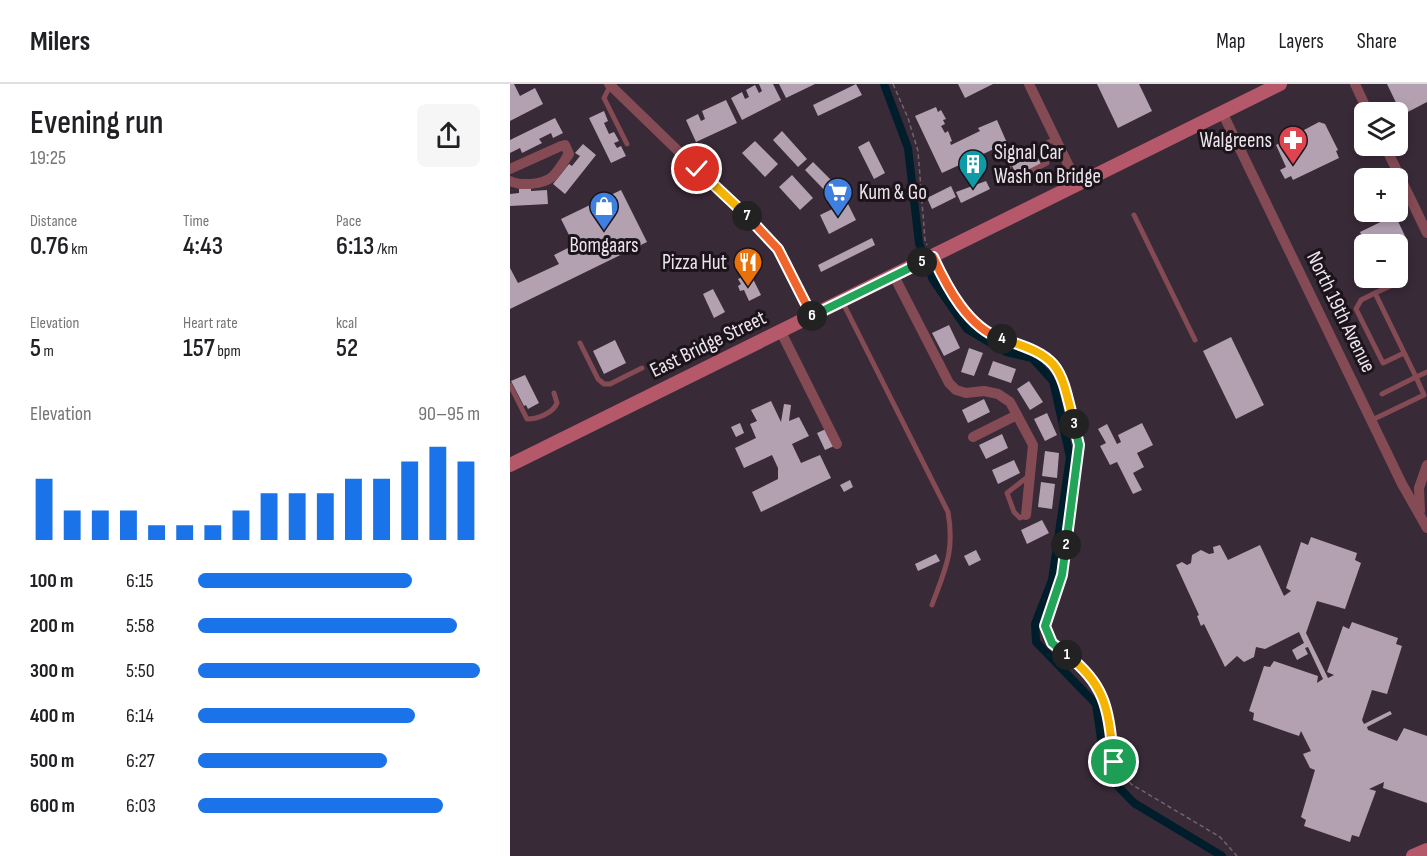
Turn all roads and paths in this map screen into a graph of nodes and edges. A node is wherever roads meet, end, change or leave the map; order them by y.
1 (610, 84) edge
2 (893, 84) edge
3 (1029, 84) edge
4 (1280, 84) edge
5 (1354, 84) edge
6 (1363, 102) edge
7 (1222, 112) junction
8 (1055, 139) junction
9 (627, 144) dead end
10 (1389, 156) edge
11 (1047, 163) dead end
12 (510, 169) edge
13 (510, 181) edge
14 (1078, 185) junction
15 (1134, 215) dead end
16 (1427, 233) edge
17 (927, 260) junction
18 (894, 276) junction
19 (1386, 288) edge
20 (1375, 293) junction
21 (842, 301) junction
22 (811, 317) junction
23 (781, 332) junction
24 (1195, 340) dead end
25 (580, 343) dead end
26 (1404, 353) junction
27 (642, 368) dead end
28 (1427, 372) edge
29 (1416, 377) junction
30 (510, 385) edge
31 (554, 393) dead end
32 (1382, 394) dead end
33 (1017, 415) junction
34 (1372, 420) junction
35 (973, 437) dead end
36 (837, 444) dead end
37 (510, 465) edge
38 (1427, 465) edge
39 (1030, 475) junction
40 (1026, 515) joint
41 (1421, 515) junction
42 (1427, 528) edge
43 (932, 605) dead end
44 (1427, 849) edge
45 (1237, 856) edge
46 (1413, 856) edge

1 - 9 lane
1 - 22 street
2 - 17 path
3 - 8 street
4 - 7 main road, East Bridge Street
5 - 6 street
7 - 14 main road, East Bridge Street
7 - 34 street, North 19th Avenue
8 - 11 lane
8 - 14 street
10 - 16 street
12 - 13 street
14 - 17 main road, East Bridge Street
15 - 24 lane
17 - 18 main road, East Bridge Street
17 - 45 path
18 - 21 main road, East Bridge Street
18 - 33 street
19 - 20 lane
20 - 26 lane
20 - 26 lane
21 - 22 main road, East Bridge Street
21 - 43 lane
22 - 23 main road, East Bridge Street
23 - 36 street
23 - 37 main road, East Bridge Street
25 - 27 lane
26 - 29 lane
28 - 29 lane
29 - 32 lane
29 - 34 lane
30 - 31 lane
33 - 35 street
33 - 39 street
34 - 41 street, North 19th Avenue
38 - 41 street
39 - 40 street
39 - 40 lane
41 - 42 street, North 19th Avenue
44 - 46 main road

